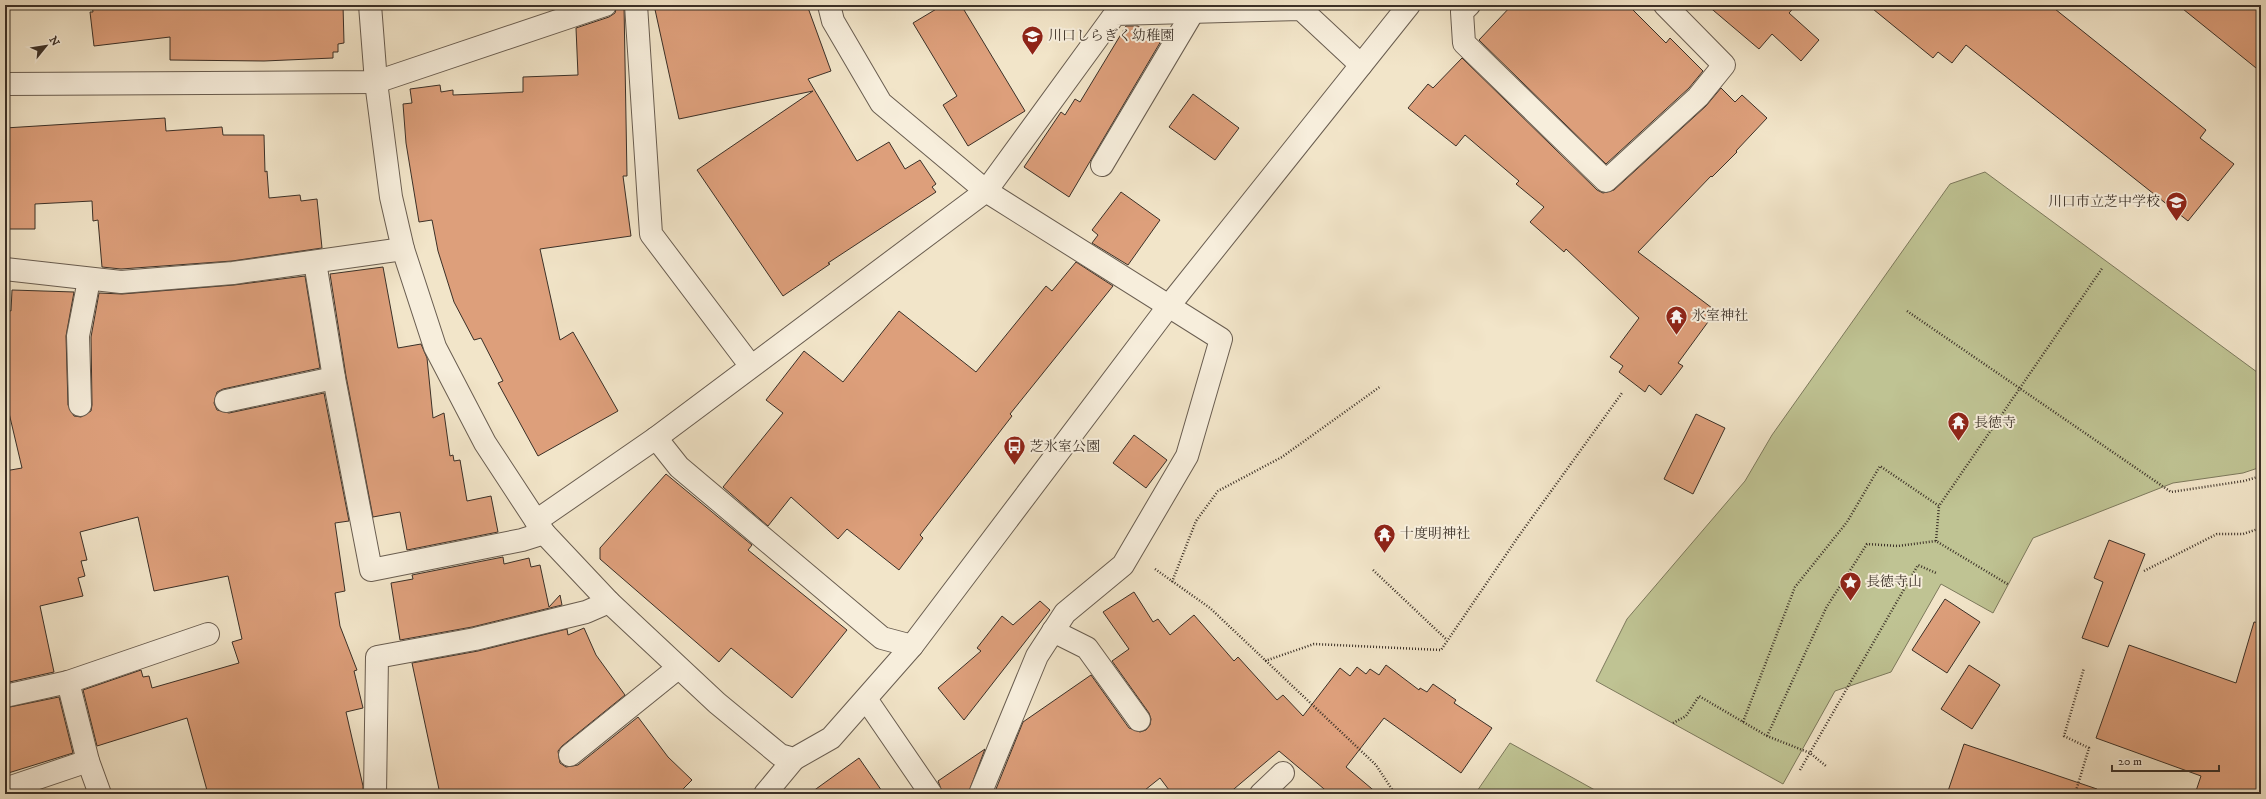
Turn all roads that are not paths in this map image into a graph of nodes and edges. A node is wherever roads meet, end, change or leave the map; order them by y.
1 (370, 5) edge
2 (605, 5) edge
3 (636, 5) edge
4 (829, 5) edge
5 (1409, 5) edge
6 (1469, 5) edge
7 (1665, 5) edge
8 (1302, 7) edge
9 (1194, 12) junction
10 (1362, 65) junction
11 (376, 82) junction
12 (5, 84) edge
13 (1102, 165) dead end
14 (986, 191) junction
15 (403, 249) junction
16 (315, 262) junction
17 (5, 269) edge
18 (89, 280) junction
19 (1168, 307) junction
20 (750, 365) junction
21 (334, 378) junction
22 (226, 401) dead end
23 (80, 405) dead end
24 (656, 438) junction
25 (540, 527) junction
26 (609, 602) junction
27 (1054, 631) junction
28 (208, 634) dead end
29 (912, 646) junction
30 (678, 668) junction
31 (68, 682) junction
32 (5, 696) edge
33 (866, 699) junction
34 (1139, 720) dead end
35 (570, 755) dead end
36 (794, 759) junction
37 (88, 761) junction
38 (1283, 773) dead end
39 (5, 789) edge
40 (100, 794) edge
41 (375, 794) edge
42 (764, 794) edge
43 (931, 794) edge
44 (980, 794) edge
45 (1261, 794) edge

1 - 11 street
2 - 11 street
3 - 20 street
4 - 14 street
5 - 10 street
6 - 7 street
8 - 9 street
8 - 10 street
9 - 13 street
9 - 14 street
10 - 19 street
11 - 12 street
11 - 15 street
14 - 19 street
14 - 20 street
15 - 16 street
15 - 25 street
16 - 18 street
16 - 21 street
17 - 18 street
18 - 23 street
19 - 27 street
19 - 29 street
20 - 24 street
21 - 22 street
21 - 25 street
24 - 25 street
24 - 29 street
25 - 26 street
26 - 30 street
26 - 41 street
27 - 34 street
27 - 44 street
28 - 31 street
29 - 33 street
30 - 35 street
30 - 36 street
31 - 32 street
31 - 37 street
33 - 36 street
33 - 43 street
36 - 42 street
37 - 39 street
37 - 40 street
38 - 45 street

